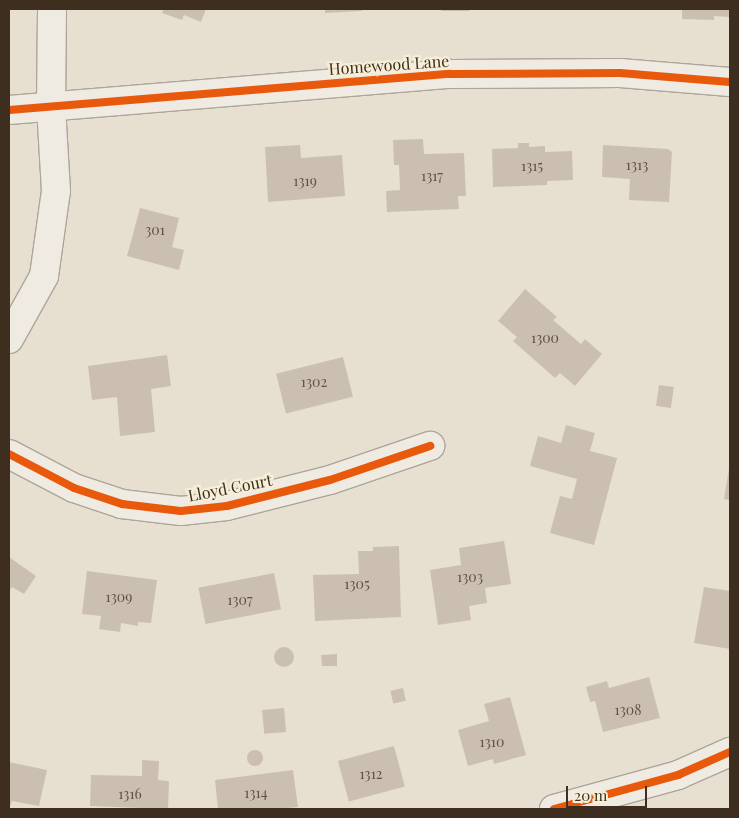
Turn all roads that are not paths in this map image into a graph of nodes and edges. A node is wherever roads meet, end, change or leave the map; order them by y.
1 (52, 9) edge
2 (730, 82) edge
3 (51, 106) junction
4 (9, 110) edge
5 (9, 340) edge
6 (430, 446) dead end
7 (9, 454) edge
8 (730, 752) edge
9 (554, 809) edge

1 - 3 street
2 - 3 street, Homewood Lane
3 - 4 street, Homewood Lane
3 - 5 street
6 - 7 street, Lloyd Court
8 - 9 street

